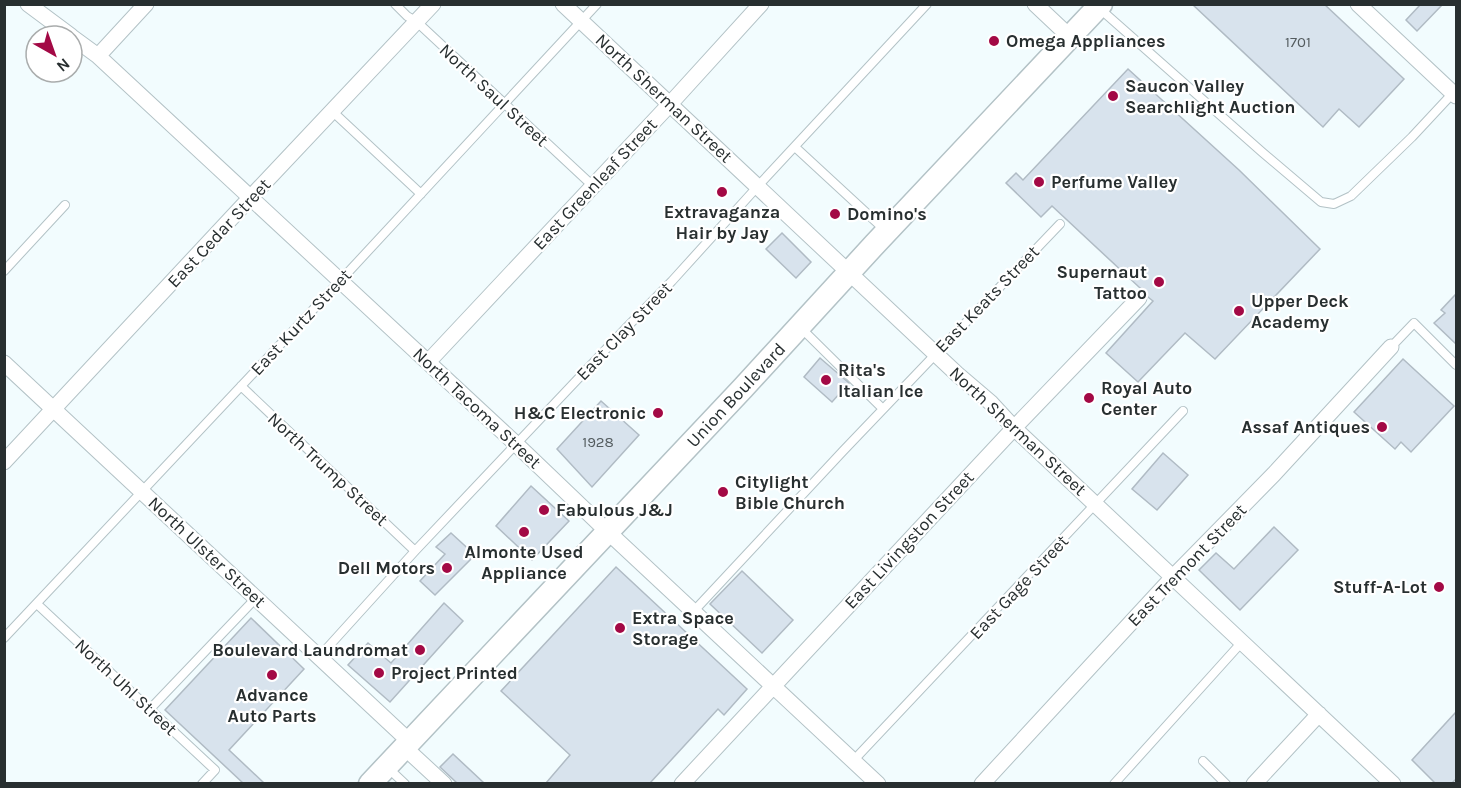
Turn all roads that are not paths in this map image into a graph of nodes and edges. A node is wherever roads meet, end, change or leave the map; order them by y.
1 (28, 4) edge
2 (146, 4) edge
3 (395, 4) edge
4 (433, 4) edge
5 (563, 4) edge
6 (597, 4) edge
7 (927, 4) edge
8 (1035, 4) edge
9 (1359, 4) edge
10 (1100, 6) edge
11 (753, 7) edge
12 (417, 22) junction
13 (582, 22) junction
14 (56, 24) edge
15 (1070, 37) junction
16 (84, 45) edge
17 (98, 56) junction
18 (1455, 94) edge
19 (504, 104) junction
20 (670, 104) junction
21 (332, 111) junction
22 (795, 147) junction
23 (593, 186) junction
24 (758, 186) junction
25 (421, 194) junction
26 (251, 197) junction
27 (65, 205) dead end
28 (1060, 224) dead end
29 (887, 232) junction
30 (4, 270) edge
31 (850, 273) junction
32 (340, 281) junction
33 (1139, 298) dead end
34 (800, 327) junction
35 (1391, 347) joint
36 (935, 354) junction
37 (428, 362) junction
38 (4, 363) edge
39 (1456, 365) edge
40 (241, 386) junction
41 (54, 409) junction
42 (883, 409) junction
43 (1183, 411) dead end
44 (1014, 428) junction
45 (516, 444) junction
46 (4, 462) edge
47 (143, 491) junction
48 (1096, 504) junction
49 (607, 531) junction
50 (415, 551) junction
51 (1173, 577) junction
52 (256, 598) junction
53 (37, 604) junction
54 (693, 612) junction
55 (4, 638) edge
56 (1242, 642) junction
57 (319, 657) junction
58 (773, 686) junction
59 (150, 709) junction
60 (1319, 714) junction
61 (407, 744) junction
62 (853, 761) junction
63 (1203, 761) dead end
64 (386, 766) junction
65 (202, 783) edge
66 (370, 783) edge
67 (405, 783) edge
68 (444, 783) edge
69 (682, 783) edge
70 (878, 783) edge
71 (982, 783) edge
72 (1114, 783) edge
73 (1226, 783) edge
74 (1254, 783) edge
75 (1394, 783) edge

1 - 14 street, North Tacoma Street
2 - 17 street
3 - 12 lane, North Saul Street
4 - 12 street, East Cedar Street
5 - 13 street, North Sherman Street
6 - 13 lane, East Kurtz Street
7 - 22 lane, East Clay Street
8 - 15 street
9 - 18 street
10 - 15 main road, Union Boulevard
10 - 18 lane
11 - 20 street, East Greenleaf Street
12 - 19 lane, North Saul Street
12 - 21 street, East Cedar Street
13 - 19 lane, East Kurtz Street
13 - 20 street, North Sherman Street
15 - 29 main road, Union Boulevard
16 - 17 street, North Tacoma Street
17 - 26 street, North Tacoma Street
19 - 23 lane, North Saul Street
19 - 25 lane, East Kurtz Street
20 - 23 street, East Greenleaf Street
20 - 24 street, North Sherman Street
21 - 25 lane
21 - 26 street, East Cedar Street
22 - 24 lane, East Clay Street
22 - 29 lane
23 - 37 street, East Greenleaf Street
24 - 31 street, North Sherman Street
24 - 45 lane, East Clay Street
25 - 32 lane, East Kurtz Street
26 - 32 street, North Tacoma Street
26 - 41 street, East Cedar Street
27 - 30 lane
28 - 36 lane, East Keats Street
29 - 31 main road, Union Boulevard
31 - 34 main road, Union Boulevard
31 - 36 street, North Sherman Street
32 - 37 street, North Tacoma Street
32 - 40 lane, East Kurtz Street
33 - 44 street, East Livingston Street
34 - 42 lane
34 - 49 main road, Union Boulevard
35 - 39 lane
35 - 51 street, East Tremont Street
36 - 42 lane, East Keats Street
36 - 44 street, North Sherman Street
37 - 45 street, North Tacoma Street
38 - 41 street, North Ulster Street
40 - 47 lane, East Kurtz Street
40 - 50 lane, North Trump Street
41 - 46 street, East Cedar Street
41 - 47 street, North Ulster Street
42 - 54 lane, East Keats Street
43 - 48 lane, East Gage Street
44 - 48 street, North Sherman Street
44 - 58 street, East Livingston Street
45 - 49 street, North Tacoma Street
45 - 50 lane, East Clay Street
47 - 52 street, North Ulster Street
47 - 53 lane, East Kurtz Street
48 - 51 street, North Sherman Street
48 - 62 lane, East Gage Street
49 - 54 street, North Tacoma Street
49 - 61 main road, Union Boulevard
50 - 57 lane, East Clay Street
51 - 56 street, North Sherman Street
51 - 71 street, East Tremont Street
52 - 57 street, North Ulster Street
52 - 59 lane
53 - 55 lane, East Kurtz Street
53 - 59 lane, North Uhl Street
54 - 58 street, North Tacoma Street
56 - 60 street, North Sherman Street
56 - 72 lane
57 - 61 street, North Ulster Street
58 - 62 street, North Tacoma Street
58 - 69 street, East Livingston Street
59 - 65 lane, North Uhl Street
60 - 74 street
60 - 75 street, North Sherman Street
61 - 64 main road, Union Boulevard
61 - 68 street, North Ulster Street
62 - 70 street, North Tacoma Street
63 - 73 lane
64 - 66 main road, Union Boulevard
64 - 67 lane

